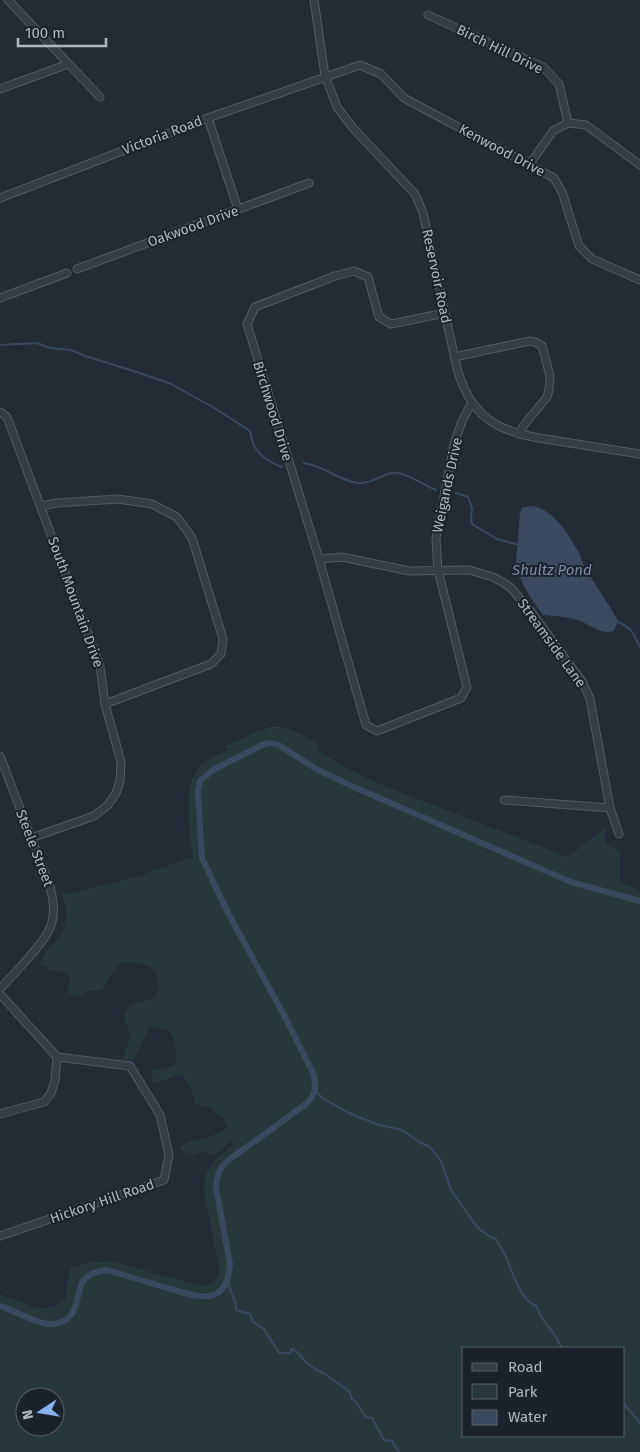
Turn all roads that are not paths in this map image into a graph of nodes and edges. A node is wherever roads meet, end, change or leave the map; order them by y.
1 (8, 0) edge
2 (314, 0) edge
3 (428, 15) dead end
4 (68, 64) junction
5 (325, 76) junction
6 (0, 89) edge
7 (100, 97) dead end
8 (208, 118) junction
9 (568, 123) junction
10 (529, 164) junction
11 (640, 164) edge
12 (309, 184) dead end
13 (0, 198) edge
14 (238, 210) junction
15 (77, 269) dead end
16 (67, 273) dead end
17 (640, 280) edge
18 (0, 298) edge
19 (445, 313) junction
20 (454, 357) junction
21 (472, 402) junction
22 (0, 412) edge
23 (519, 434) junction
24 (640, 454) edge
25 (41, 506) junction
26 (319, 560) junction
27 (438, 570) junction
28 (467, 686) joint
29 (105, 704) junction
30 (0, 756) edge
31 (504, 800) dead end
32 (610, 808) junction
33 (619, 834) dead end
34 (31, 838) junction
35 (0, 989) edge
36 (0, 994) edge
37 (58, 1057) junction
38 (0, 1114) edge
39 (0, 1236) edge

1 - 4 street
2 - 5 street, Reservoir Road
3 - 9 street, Birch Hill Drive
4 - 6 street
4 - 7 street
5 - 8 street, Victoria Road
5 - 10 street, Kenwood Drive
5 - 19 street, Reservoir Road
8 - 13 street, Victoria Road
8 - 14 street
9 - 10 street
9 - 11 street
10 - 17 street, Kenwood Drive
12 - 14 street, Oakwood Drive
14 - 15 street, Oakwood Drive
16 - 18 street
19 - 20 street, Reservoir Road
19 - 26 street, Birchwood Drive
20 - 21 street, Reservoir Road
20 - 23 street
21 - 23 street, Reservoir Road
21 - 27 street, Weigands Drive
22 - 25 street, South Mountain Drive
23 - 24 street, Reservoir Road
25 - 29 street, South Mountain Drive
25 - 29 street
26 - 27 street, Streamside Lane
26 - 28 street, Birchwood Drive
27 - 28 street, Weigands Drive
27 - 32 street, Streamside Lane
29 - 34 street, South Mountain Drive
30 - 34 street, Steele Street
31 - 32 street
32 - 33 street, Streamside Lane
34 - 35 street, Steele Street
36 - 37 street
37 - 38 street
37 - 39 street, Hickory Hill Road

